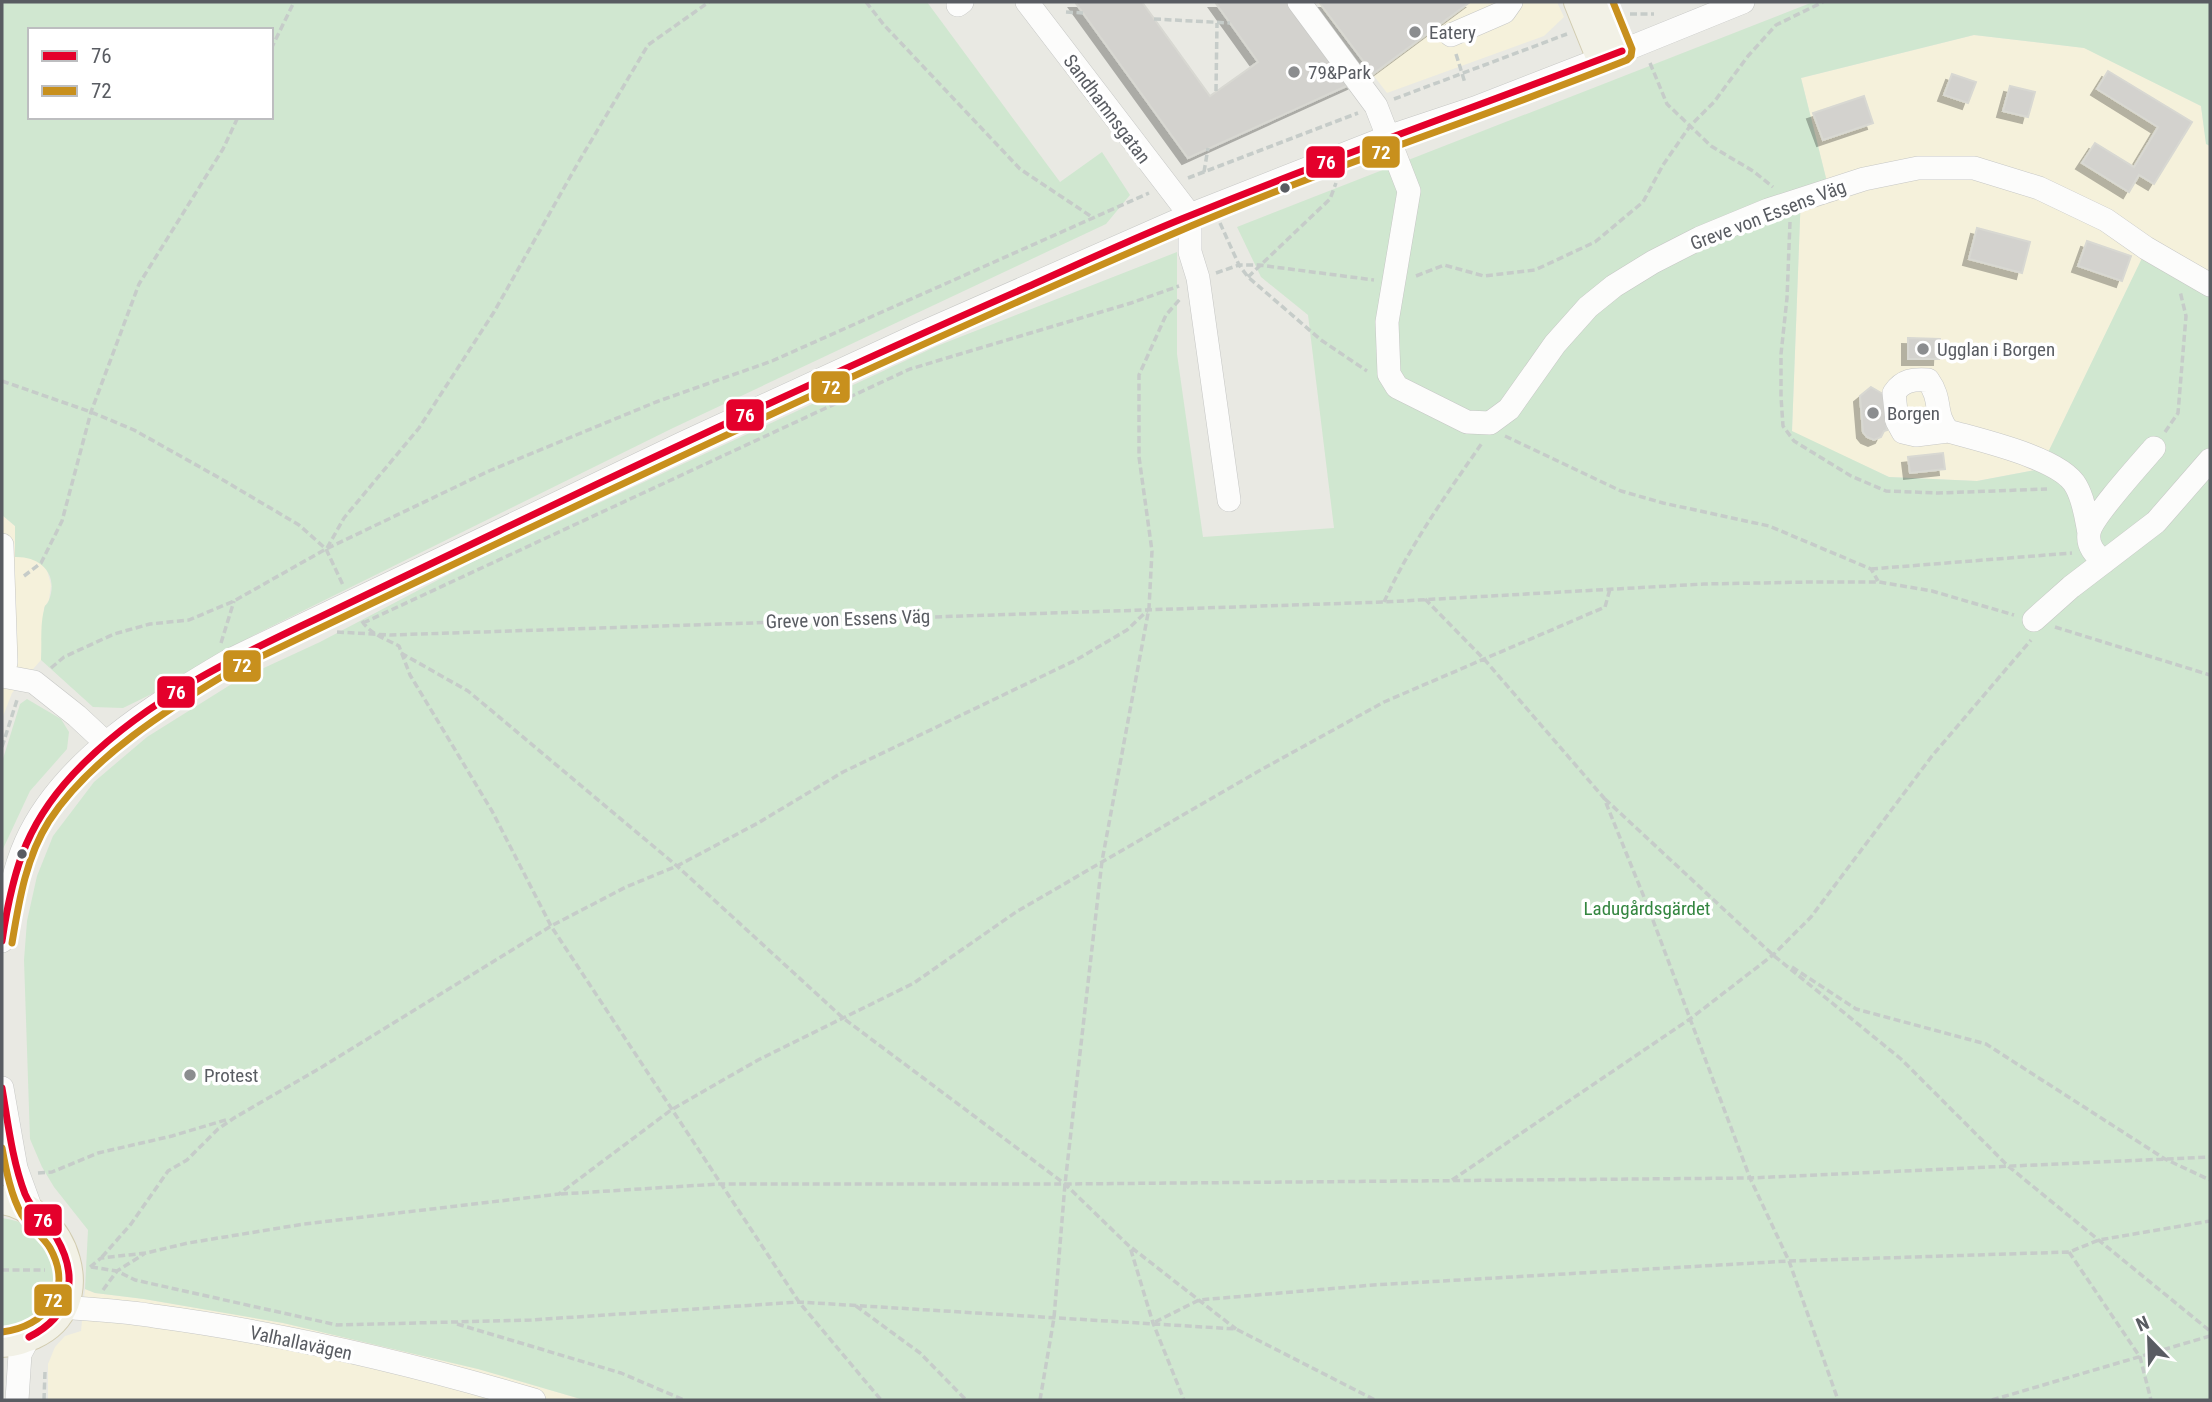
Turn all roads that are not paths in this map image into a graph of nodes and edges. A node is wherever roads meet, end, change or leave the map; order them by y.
1 (1027, 2) edge
2 (1299, 2) edge
3 (1511, 2) edge
4 (1578, 2) edge
5 (1743, 2) edge
6 (1611, 7) edge
7 (1451, 36) dead end
8 (1612, 55) junction
9 (1388, 136) junction
10 (1190, 215) junction
11 (2210, 285) edge
12 (1948, 431) dead end
13 (2154, 448) road end
14 (2210, 460) edge
15 (1229, 500) dead end
16 (2, 545) edge
17 (2095, 549) junction
18 (2034, 620) road end
19 (3, 676) edge
20 (106, 743) junction
21 (2, 941) edge
22 (2, 1088) edge
23 (2, 1200) edge
24 (32, 1212) junction
25 (64, 1307) junction
26 (15, 1340) edge
27 (17, 1400) edge
28 (534, 1400) edge

1 - 10 street, Sandhamnsgatan
2 - 9 street
3 - 7 street
4 - 8 main road
5 - 8 street
6 - 8 main road
8 - 9 street
9 - 10 street
9 - 11 street, Greve von Essens Väg
10 - 15 street
10 - 20 street
12 - 17 street
13 - 17 street
14 - 17 street
16 - 19 street
17 - 18 street
19 - 20 street
20 - 21 street
22 - 24 street
23 - 24 main road
24 - 25 main road
25 - 26 main road
25 - 28 street, Valhallavägen
26 - 27 street

